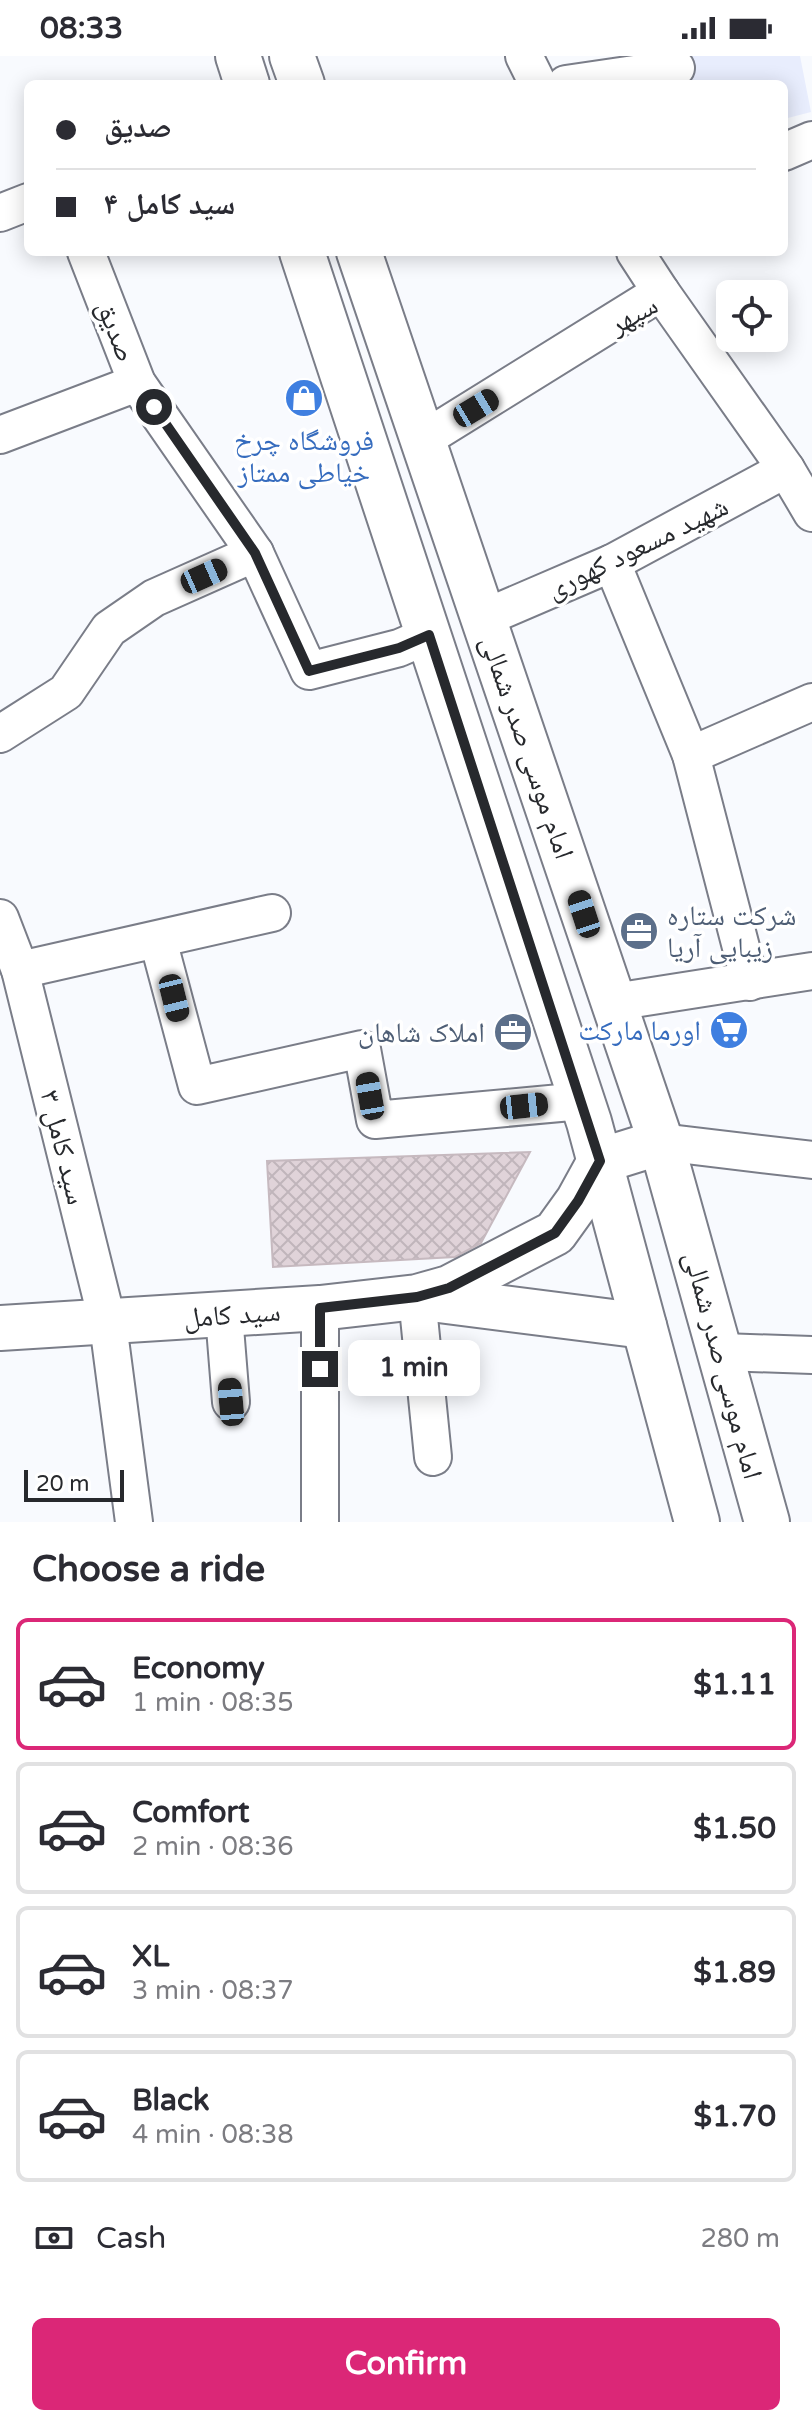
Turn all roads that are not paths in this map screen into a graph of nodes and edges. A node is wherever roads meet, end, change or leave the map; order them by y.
1 (238, 56) edge
2 (292, 56) edge
3 (524, 56) edge
4 (676, 69) edge
5 (246, 80) edge
6 (301, 80) edge
7 (536, 80) edge
8 (595, 80) edge
9 (812, 140) edge
10 (788, 150) edge
11 (24, 204) edge
12 (0, 213) edge
13 (88, 256) edge
14 (303, 256) edge
15 (360, 256) edge
16 (638, 256) edge
17 (666, 256) edge
18 (661, 292) junction
19 (137, 383) junction
20 (0, 435) edge
21 (421, 441) junction
22 (786, 469) junction
23 (812, 513) edge
24 (255, 553) junction
25 (612, 563) junction
26 (484, 618) junction
27 (429, 635) junction
28 (812, 702) edge
29 (0, 734) edge
30 (691, 755) junction
31 (272, 913) dead end
32 (0, 918) edge
33 (158, 940) junction
34 (20, 970) junction
35 (812, 971) edge
36 (750, 982) junction
37 (614, 1002) junction
38 (582, 1101) junction
39 (661, 1142) junction
40 (812, 1160) edge
41 (600, 1161) junction
42 (417, 1297) junction
43 (320, 1308) junction
44 (224, 1315) junction
45 (108, 1324) junction
46 (644, 1326) junction
47 (0, 1328) edge
48 (722, 1352) junction
49 (812, 1355) edge
50 (231, 1402) dead end
51 (433, 1457) dead end
52 (134, 1522) edge
53 (320, 1522) edge
54 (697, 1522) edge
55 (767, 1522) edge

1 - 5 main road
2 - 6 main road
3 - 7 street
4 - 8 street
9 - 10 street
11 - 12 street
13 - 19 street, صدیق
14 - 27 main road, امام موسی صدر شمالی
15 - 21 main road, امام موسی صدر شمالی
16 - 18 street
17 - 18 street
18 - 21 street, سپهر
18 - 22 street, سپهر
19 - 20 street
19 - 24 street, صدیق
21 - 26 main road, امام موسی صدر شمالی
22 - 23 street, سپهر
22 - 25 street, شهید مسعود کهوری
24 - 27 street, صدیق
24 - 29 street
25 - 26 street, شهید مسعود کهوری
25 - 30 street
26 - 37 main road, امام موسی صدر شمالی
27 - 38 main road, امام موسی صدر شمالی
28 - 30 street
30 - 36 street
31 - 33 street
32 - 34 street, سید کامل ۳
33 - 34 street
33 - 38 street
34 - 45 street, سید کامل ۳
35 - 36 street
36 - 37 street
37 - 39 main road, امام موسی صدر شمالی
38 - 41 main road, امام موسی صدر شمالی
39 - 40 street
39 - 41 main road
39 - 48 main road, امام موسی صدر شمالی
41 - 42 main road, سید کامل
41 - 46 main road, امام موسی صدر شمالی
42 - 43 main road, سید کامل
42 - 46 main road
42 - 51 street
43 - 44 main road, سید کامل
43 - 53 street
44 - 45 main road, سید کامل
44 - 50 street
45 - 47 main road, سید کامل
45 - 52 street, سید کامل ۳
46 - 54 main road, امام موسی صدر شمالی
48 - 49 street
48 - 55 main road, امام موسی صدر شمالی

